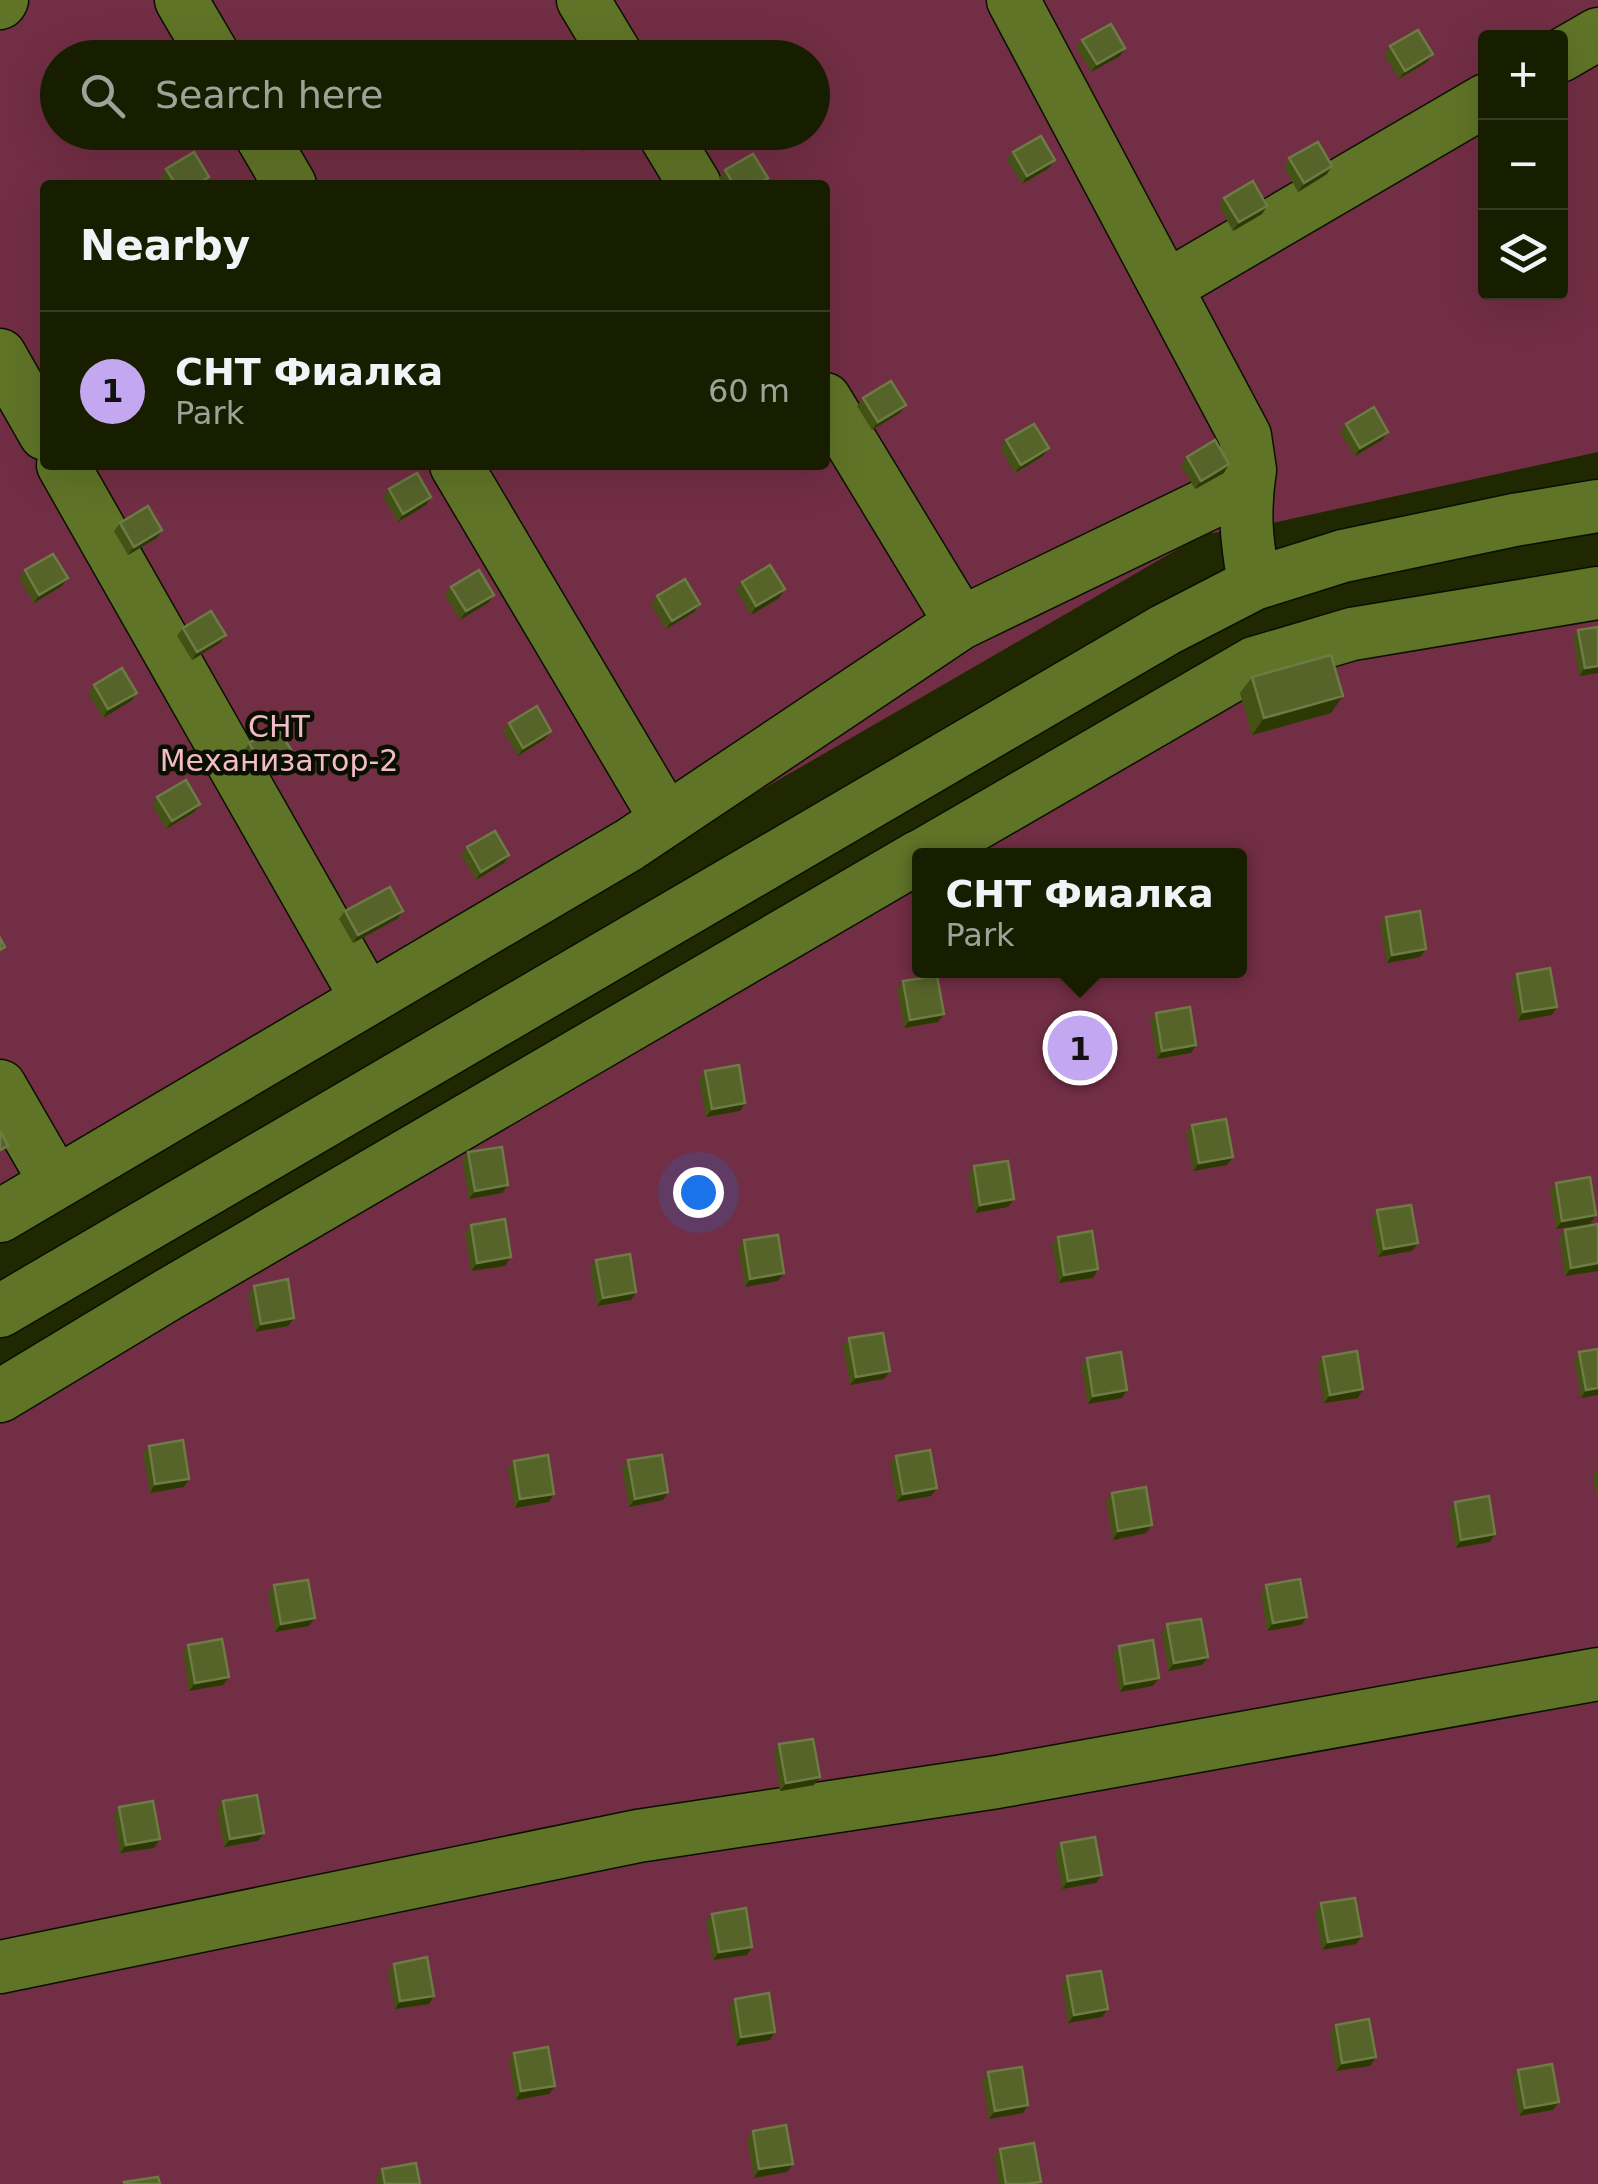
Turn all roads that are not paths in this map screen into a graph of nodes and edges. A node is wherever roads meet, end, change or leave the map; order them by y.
1 (180, 0) edge
2 (583, 0) edge
3 (1013, 0) edge
4 (1598, 34) edge
5 (204, 40) edge
6 (607, 40) edge
7 (1568, 51) edge
8 (1478, 105) edge
9 (270, 150) edge
10 (675, 150) edge
11 (287, 180) edge
12 (692, 180) edge
13 (1166, 287) junction
14 (0, 355) edge
15 (830, 407) edge
16 (40, 425) edge
17 (66, 470) edge
18 (459, 470) edge
19 (1250, 470) junction
20 (1598, 506) edge
21 (1254, 584) junction
22 (1598, 593) edge
23 (961, 623) junction
24 (666, 819) junction
25 (934, 848) edge
26 (912, 861) edge
27 (367, 999) junction
28 (0, 1086) edge
29 (56, 1183) junction
30 (0, 1216) edge
31 (0, 1311) edge
32 (0, 1396) edge
33 (1598, 1674) edge
34 (0, 1967) edge

1 - 5 street
2 - 6 street
3 - 13 street
4 - 7 street
8 - 13 street
9 - 11 street
10 - 12 street
13 - 19 street
14 - 16 street
15 - 23 street
17 - 27 street
18 - 24 street
19 - 21 street
19 - 23 street
20 - 21 street
21 - 31 street
22 - 25 street
23 - 24 street
24 - 27 street
26 - 32 street
27 - 29 street
28 - 29 street
29 - 30 street
33 - 34 street

